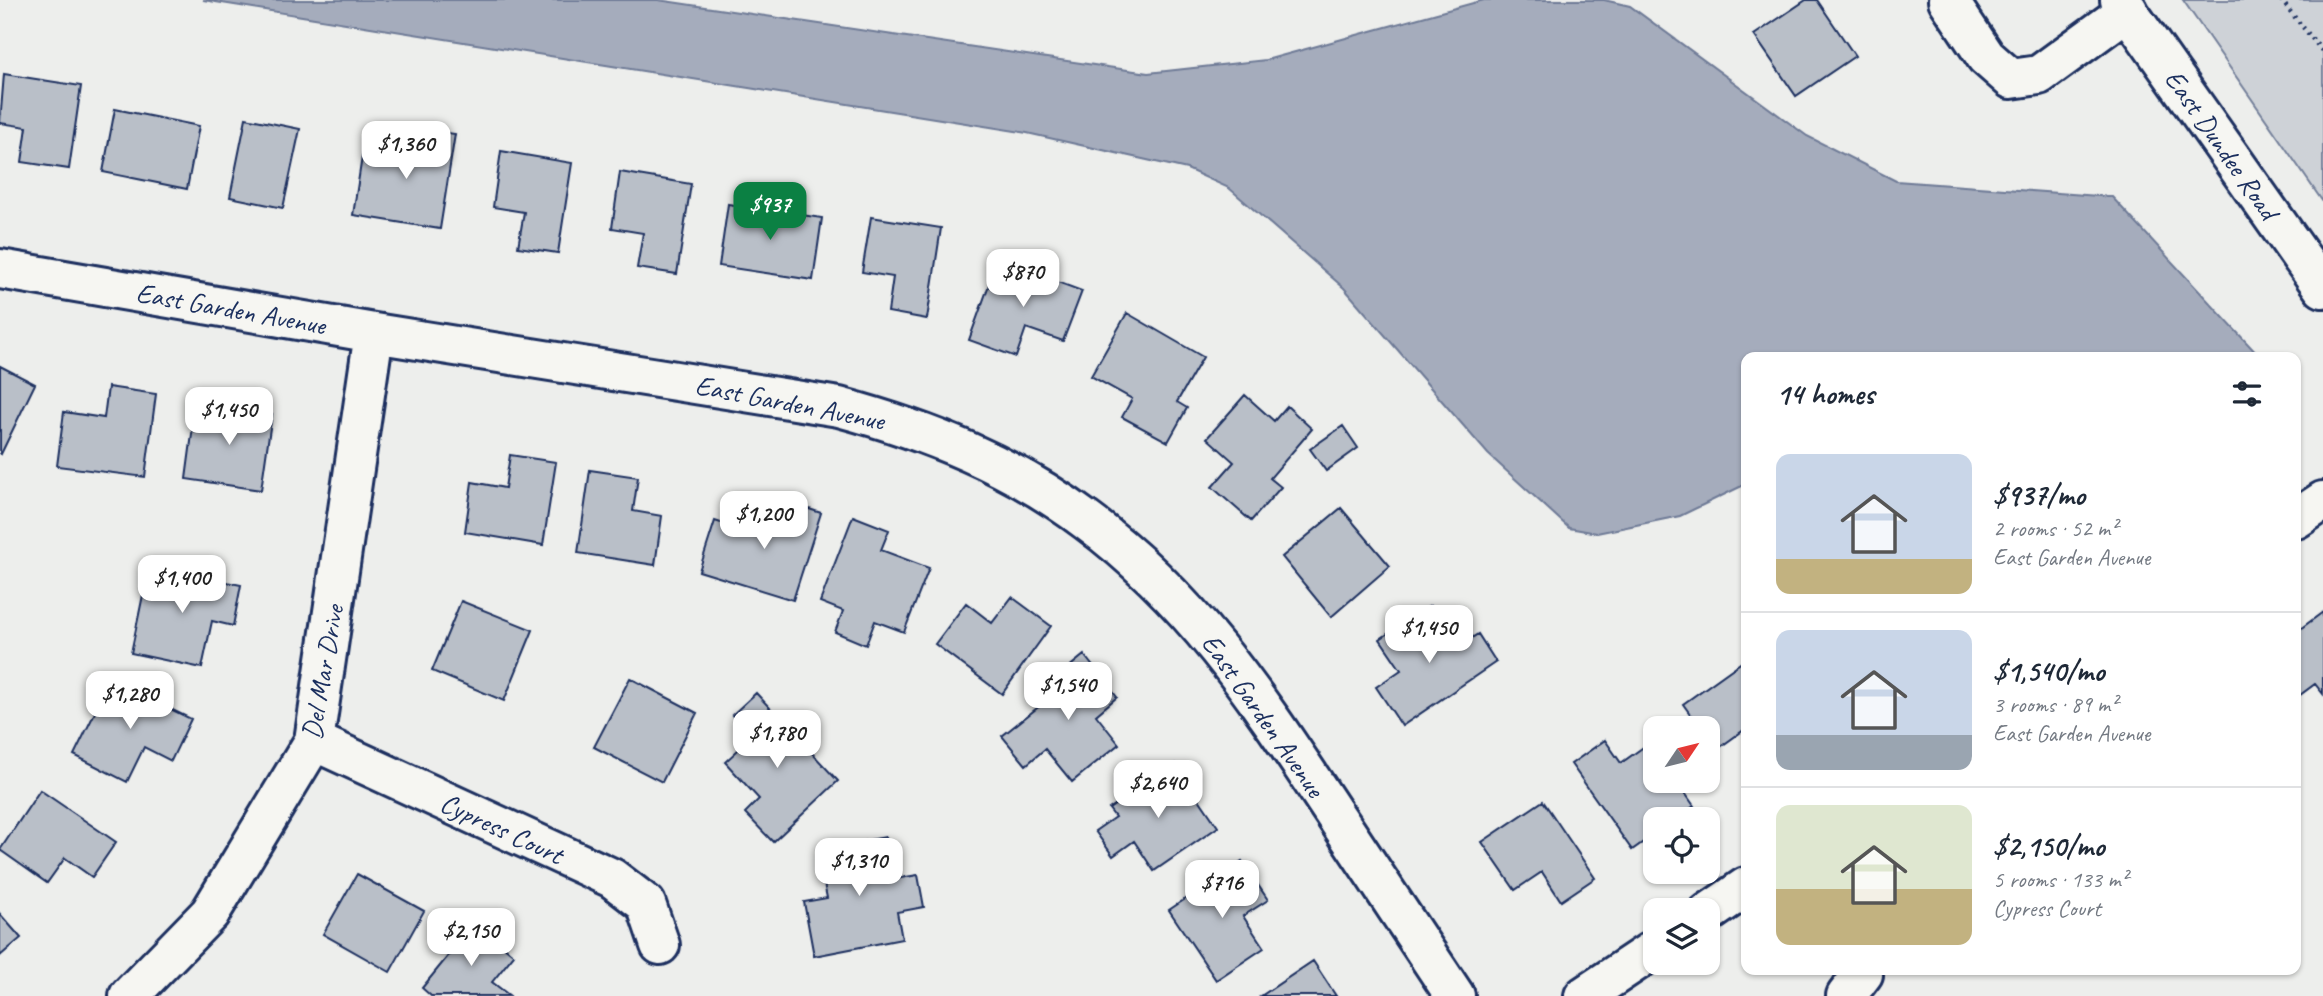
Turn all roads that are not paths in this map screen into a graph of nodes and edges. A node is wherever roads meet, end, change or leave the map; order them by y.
1 (1948, 0) edge
2 (2124, 5) edge
3 (0, 269) edge
4 (2323, 288) edge
5 (374, 333) junction
6 (2323, 500) edge
7 (2301, 515) edge
8 (314, 741) junction
9 (1741, 890) edge
10 (1720, 905) edge
11 (660, 945) dead end
12 (1643, 957) edge
13 (1862, 975) edge
14 (129, 996) edge
15 (1455, 996) edge
16 (1584, 996) edge
17 (1846, 996) edge

1 - 2 street
2 - 4 street, East Dundee Road
3 - 5 street, East Garden Avenue
5 - 8 street, Del Mar Drive
5 - 15 street, East Garden Avenue
6 - 7 street
8 - 11 street, Cypress Court
8 - 14 street, Del Mar Drive
9 - 10 street
12 - 16 street
13 - 17 street

